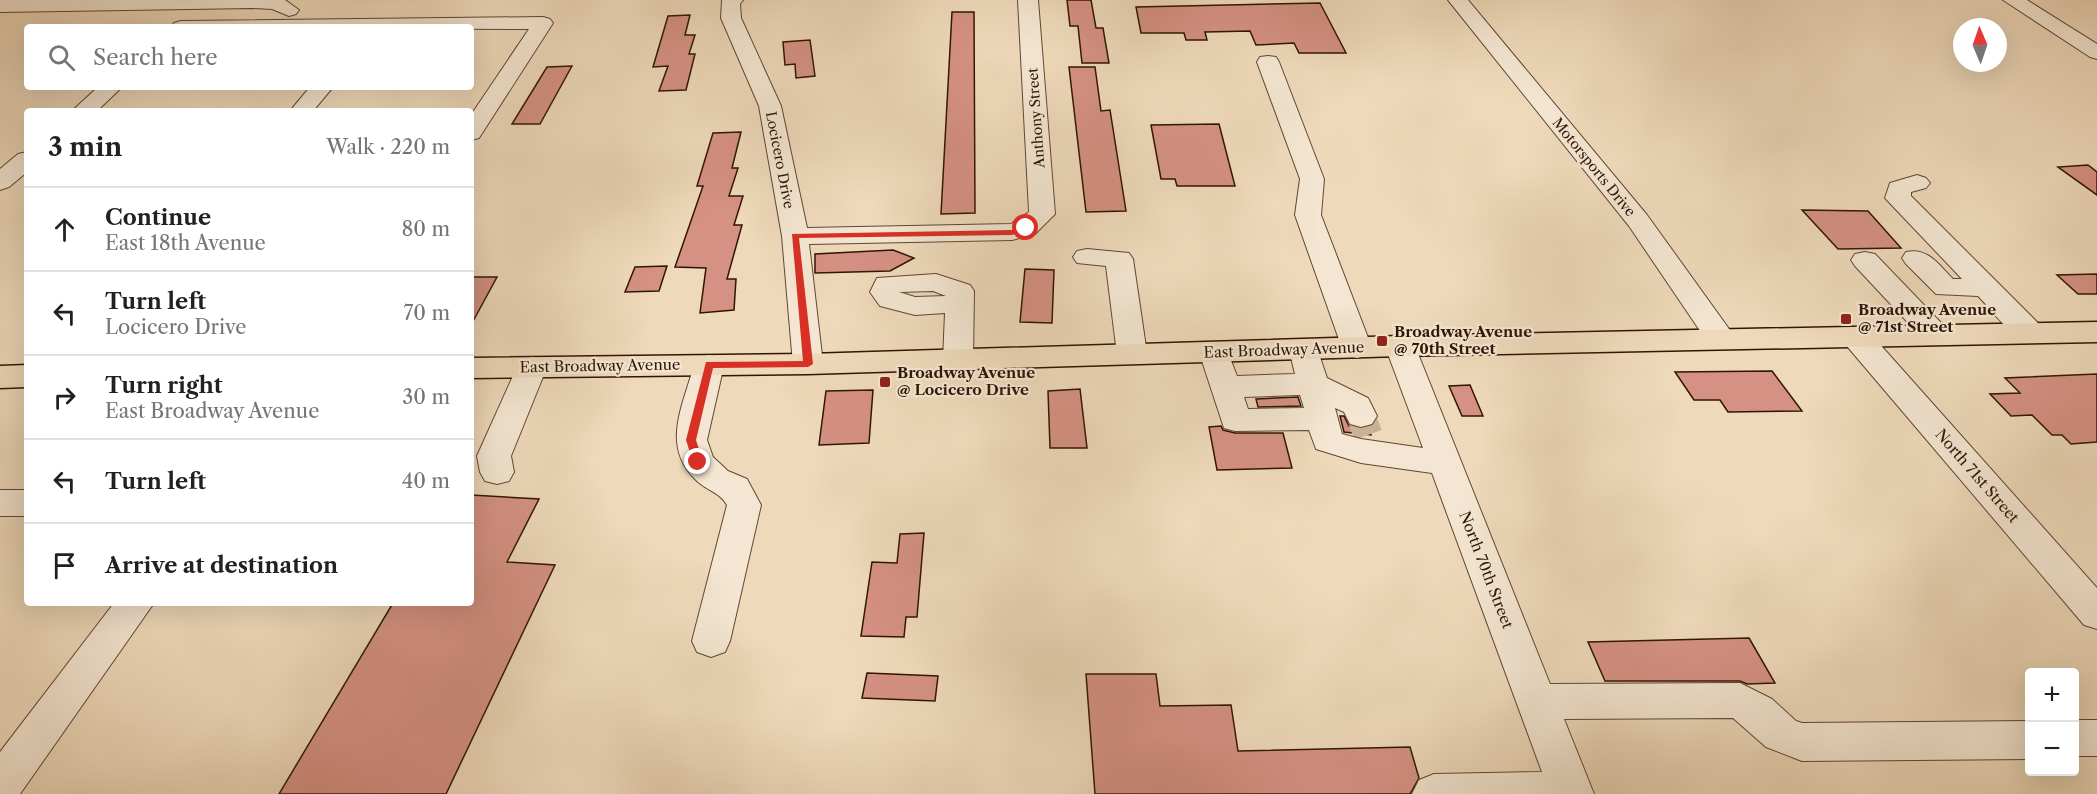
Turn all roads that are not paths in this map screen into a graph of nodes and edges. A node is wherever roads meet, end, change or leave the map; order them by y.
1 (733, 0) edge
2 (1028, 0) edge
3 (1458, 0) edge
4 (2013, 0) edge
5 (210, 2) edge
6 (0, 6) edge
7 (289, 10) junction
8 (184, 24) edge
9 (274, 24) edge
10 (474, 24) edge
11 (481, 24) junction
12 (2097, 53) edge
13 (1268, 62) dead end
14 (108, 90) edge
15 (319, 90) edge
16 (86, 108) edge
17 (304, 108) edge
18 (474, 128) edge
19 (24, 162) edge
20 (0, 182) edge
21 (1917, 183) dead end
22 (795, 236) junction
23 (1087, 257) dead end
24 (1916, 258) dead end
25 (1865, 260) dead end
26 (1976, 298) junction
27 (959, 304) dead end
28 (2097, 332) edge
29 (2031, 333) junction
30 (1937, 336) junction
31 (1857, 338) junction
32 (1722, 340) junction
33 (1400, 346) junction
34 (1357, 348) junction
35 (1304, 349) junction
36 (1214, 352) junction
37 (1132, 354) junction
38 (958, 360) junction
39 (808, 364) junction
40 (709, 365) junction
41 (532, 367) junction
42 (474, 368) edge
43 (24, 376) edge
44 (0, 377) edge
45 (1313, 384) junction
46 (1225, 387) junction
47 (1322, 419) junction
48 (1368, 434) junction
49 (1444, 463) junction
50 (497, 472) dead end
51 (0, 503) edge
52 (24, 503) edge
53 (133, 606) edge
54 (2097, 614) edge
55 (711, 641) dead end
56 (1537, 702) junction
57 (2079, 738) edge
58 (2097, 738) edge
59 (2025, 740) edge
60 (0, 786) edge
61 (1572, 793) edge
62 (1434, 794) edge

1 - 22 street, Locicero Drive
2 - 22 street, Anthony Street
3 - 32 street, Motorsports Drive
4 - 12 street
5 - 6 street
5 - 7 street
5 - 8 street
7 - 9 street
7 - 11 street
10 - 11 street
11 - 18 street
13 - 34 street
14 - 16 street
15 - 17 street
19 - 20 street
21 - 26 street
22 - 39 street, Locicero Drive
23 - 37 street
24 - 26 street
25 - 30 street
26 - 29 street
27 - 38 street
28 - 29 main road, East Broadway Avenue
29 - 30 main road, East Broadway Avenue
30 - 31 main road, East Broadway Avenue
31 - 32 main road, East Broadway Avenue
31 - 54 street, North 71st Street
32 - 33 main road, East Broadway Avenue
33 - 34 main road, East Broadway Avenue
33 - 49 street, North 70th Street
34 - 35 main road, East Broadway Avenue
35 - 36 main road, East Broadway Avenue
35 - 45 street
36 - 37 main road, East Broadway Avenue
36 - 46 street
37 - 38 main road, East Broadway Avenue
38 - 39 main road, East Broadway Avenue
39 - 40 main road, East Broadway Avenue
40 - 41 main road, East Broadway Avenue
40 - 55 street
41 - 42 main road, East Broadway Avenue
41 - 50 street
43 - 44 main road
45 - 46 street
45 - 47 street
45 - 48 street
46 - 47 street
47 - 48 street
48 - 49 street
49 - 56 street, North 70th Street
51 - 52 street
53 - 60 street
56 - 59 street
56 - 61 street, North 70th Street
57 - 58 street
61 - 62 street

